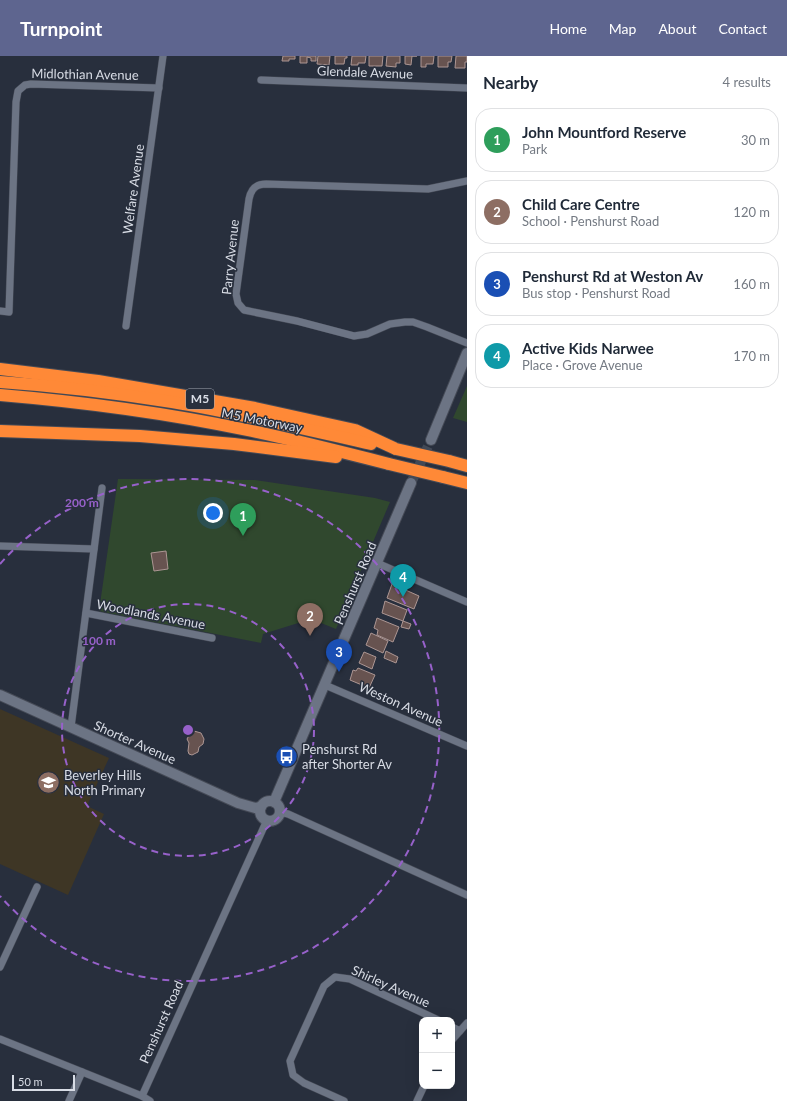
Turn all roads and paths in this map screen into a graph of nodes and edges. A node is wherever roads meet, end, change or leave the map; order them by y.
1 (163, 56) edge
2 (261, 80) dead end
3 (159, 88) junction
4 (467, 88) edge
5 (467, 181) edge
6 (0, 311) edge
7 (126, 326) dead end
8 (467, 343) edge
9 (467, 353) edge
10 (0, 369) edge
11 (0, 382) edge
12 (0, 396) edge
13 (0, 431) edge
14 (431, 440) tunnel mouth
15 (396, 449) junction
16 (389, 464) junction
17 (467, 466) edge
18 (467, 482) edge
19 (411, 483) tunnel mouth
20 (102, 488) dead end
21 (0, 546) edge
22 (94, 549) junction
23 (377, 564) junction
24 (467, 602) edge
25 (86, 613) junction
26 (212, 638) dead end
27 (326, 685) junction
28 (0, 695) edge
29 (71, 727) junction
30 (467, 746) edge
31 (274, 802) junction
32 (261, 807) junction
33 (280, 812) junction
34 (267, 820) junction
35 (38, 886) dead end
36 (467, 895) edge
37 (0, 967) edge
38 (432, 1017) edge
39 (467, 1023) edge
40 (455, 1028) edge
41 (460, 1031) junction
42 (455, 1037) edge
43 (0, 1039) edge
44 (82, 1072) junction
45 (423, 1089) edge
46 (142, 1096) junction
47 (69, 1101) edge
48 (150, 1101) edge
49 (344, 1101) edge
50 (417, 1101) edge

1 - 3 street, Welfare Avenue
2 - 4 street, Glendale Avenue
3 - 6 street, Midlothian Avenue
3 - 7 street, Welfare Avenue
5 - 8 street, Parry Avenue
9 - 14 street
10 - 15 highway, M5
11 - 15 highway, M5 Motorway / M5
12 - 16 highway, M5 Motorway / M5
13 - 16 highway
15 - 17 highway, M5 Motorway / M5, bridge
16 - 18 highway, M5 Motorway / M5, bridge
19 - 23 street, Penshurst Road
20 - 22 street
21 - 22 street
22 - 25 street
23 - 24 street
23 - 27 street, Penshurst Road
25 - 26 street, Woodlands Avenue
25 - 29 street
27 - 30 street, Weston Avenue
27 - 31 street, Penshurst Road
28 - 29 street, Shorter Avenue
29 - 32 street, Shorter Avenue
31 - 32 street
31 - 33 street
32 - 34 street
33 - 34 street
33 - 36 street
34 - 46 street, Penshurst Road
35 - 37 street
38 - 49 street, Shirley Avenue
39 - 41 street
40 - 41 street
41 - 42 street
43 - 44 street
44 - 46 street
44 - 47 street
45 - 50 street
46 - 48 street

